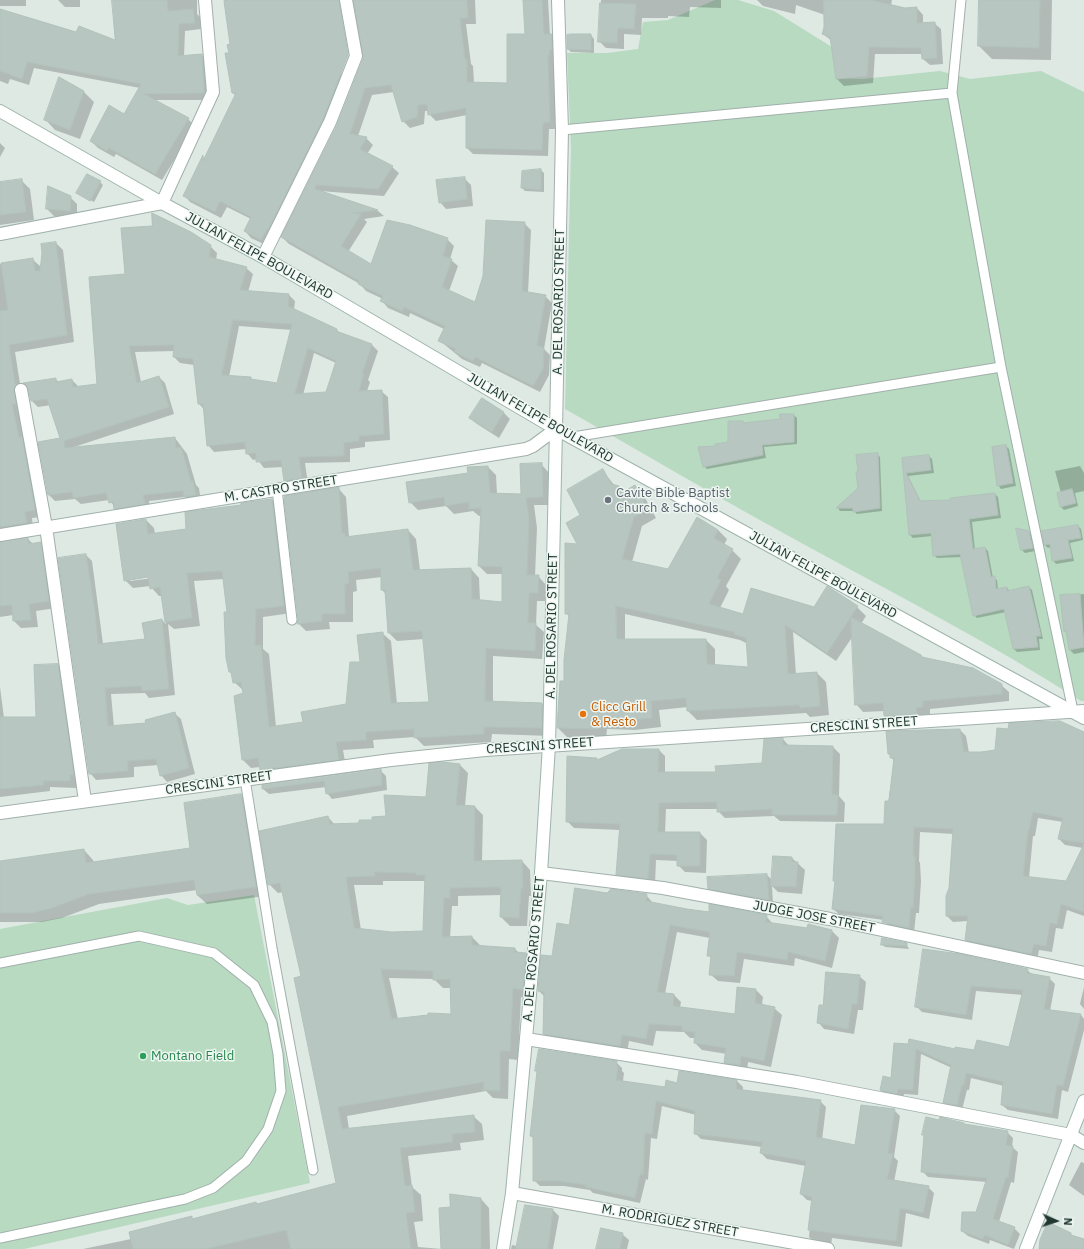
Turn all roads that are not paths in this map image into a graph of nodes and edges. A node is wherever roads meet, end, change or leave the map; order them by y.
1 (205, 0) edge
2 (346, 0) edge
3 (558, 0) edge
4 (961, 0) edge
5 (952, 93) junction
6 (0, 111) edge
7 (562, 130) junction
8 (162, 203) junction
9 (0, 234) edge
10 (263, 257) junction
11 (1001, 367) junction
12 (21, 390) dead end
13 (556, 429) junction
14 (572, 437) junction
15 (277, 489) junction
16 (46, 527) junction
17 (0, 535) edge
18 (292, 620) dead end
19 (1079, 711) edge
20 (1084, 718) edge
21 (549, 745) junction
22 (245, 780) junction
23 (85, 801) junction
24 (0, 813) edge
25 (541, 872) junction
26 (0, 963) edge
27 (1084, 973) edge
28 (526, 1039) junction
29 (1084, 1101) edge
30 (1071, 1135) junction
31 (1084, 1143) edge
32 (313, 1170) dead end
33 (512, 1193) junction
34 (0, 1238) edge
35 (503, 1249) edge
36 (828, 1249) edge
37 (1026, 1249) edge

1 - 8 street
2 - 10 street
3 - 7 street, A. DEL ROSARIO STREET
4 - 5 lane
5 - 7 lane
5 - 11 lane
6 - 8 street, JULIAN FELIPE BOULEVARD
7 - 13 street, A. DEL ROSARIO STREET
8 - 9 street
8 - 10 street, JULIAN FELIPE BOULEVARD
10 - 13 street, JULIAN FELIPE BOULEVARD
11 - 14 lane
11 - 19 lane
12 - 16 street
13 - 14 street, JULIAN FELIPE BOULEVARD
13 - 15 street, M. CASTRO STREET
13 - 21 street, A. DEL ROSARIO STREET
14 - 19 street, JULIAN FELIPE BOULEVARD
15 - 16 street, M. CASTRO STREET
15 - 18 lane
16 - 17 street, M. CASTRO STREET
16 - 23 street
19 - 20 street, JULIAN FELIPE BOULEVARD
19 - 21 street, CRESCINI STREET
21 - 22 street, CRESCINI STREET
21 - 25 street, A. DEL ROSARIO STREET
22 - 23 street, CRESCINI STREET
22 - 32 lane
23 - 24 street, CRESCINI STREET
25 - 27 street, JUDGE JOSE STREET
25 - 28 street, A. DEL ROSARIO STREET
26 - 34 lane
28 - 30 street
28 - 33 street, A. DEL ROSARIO STREET
29 - 30 street
30 - 31 street
30 - 37 street
33 - 35 street, A. DEL ROSARIO STREET
33 - 36 street, M. RODRIGUEZ STREET

